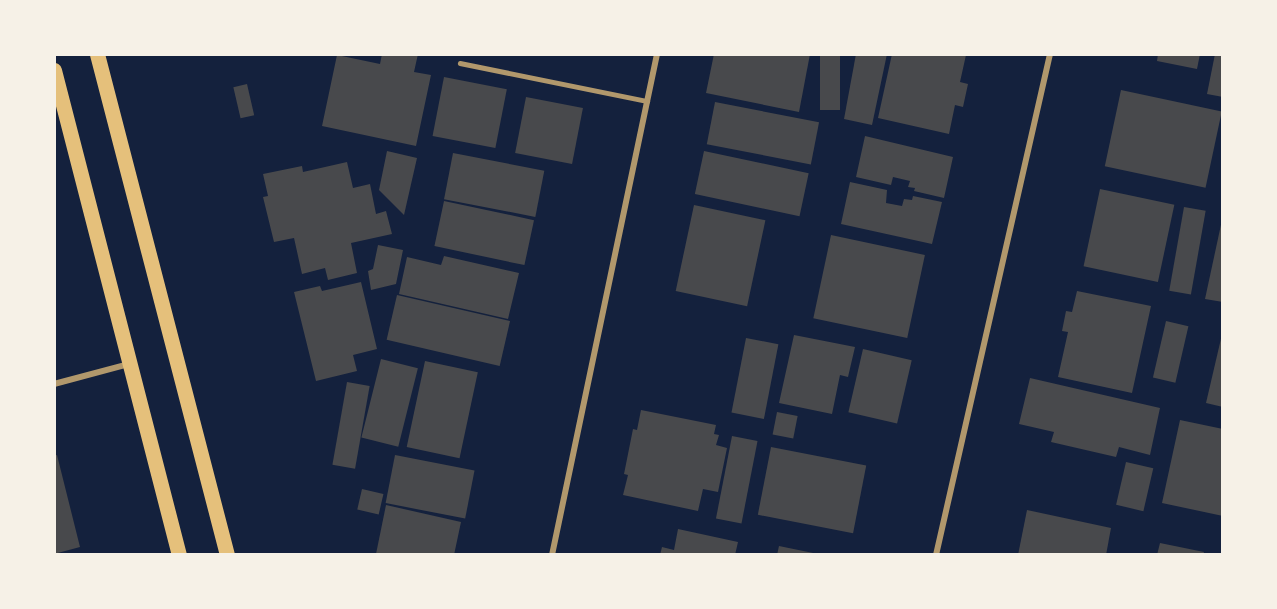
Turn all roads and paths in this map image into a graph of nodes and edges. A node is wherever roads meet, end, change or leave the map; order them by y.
1 (97, 54) edge
2 (657, 54) edge
3 (1050, 54) edge
4 (460, 63) dead end
5 (54, 70) edge
6 (647, 101) junction
7 (130, 364) junction
8 (54, 384) edge
9 (179, 555) edge
10 (227, 555) edge
11 (552, 555) edge
12 (936, 555) edge

1 - 10 main road
2 - 6 street
3 - 12 street
4 - 6 lane
5 - 7 main road
6 - 11 street
7 - 8 street
7 - 9 main road

